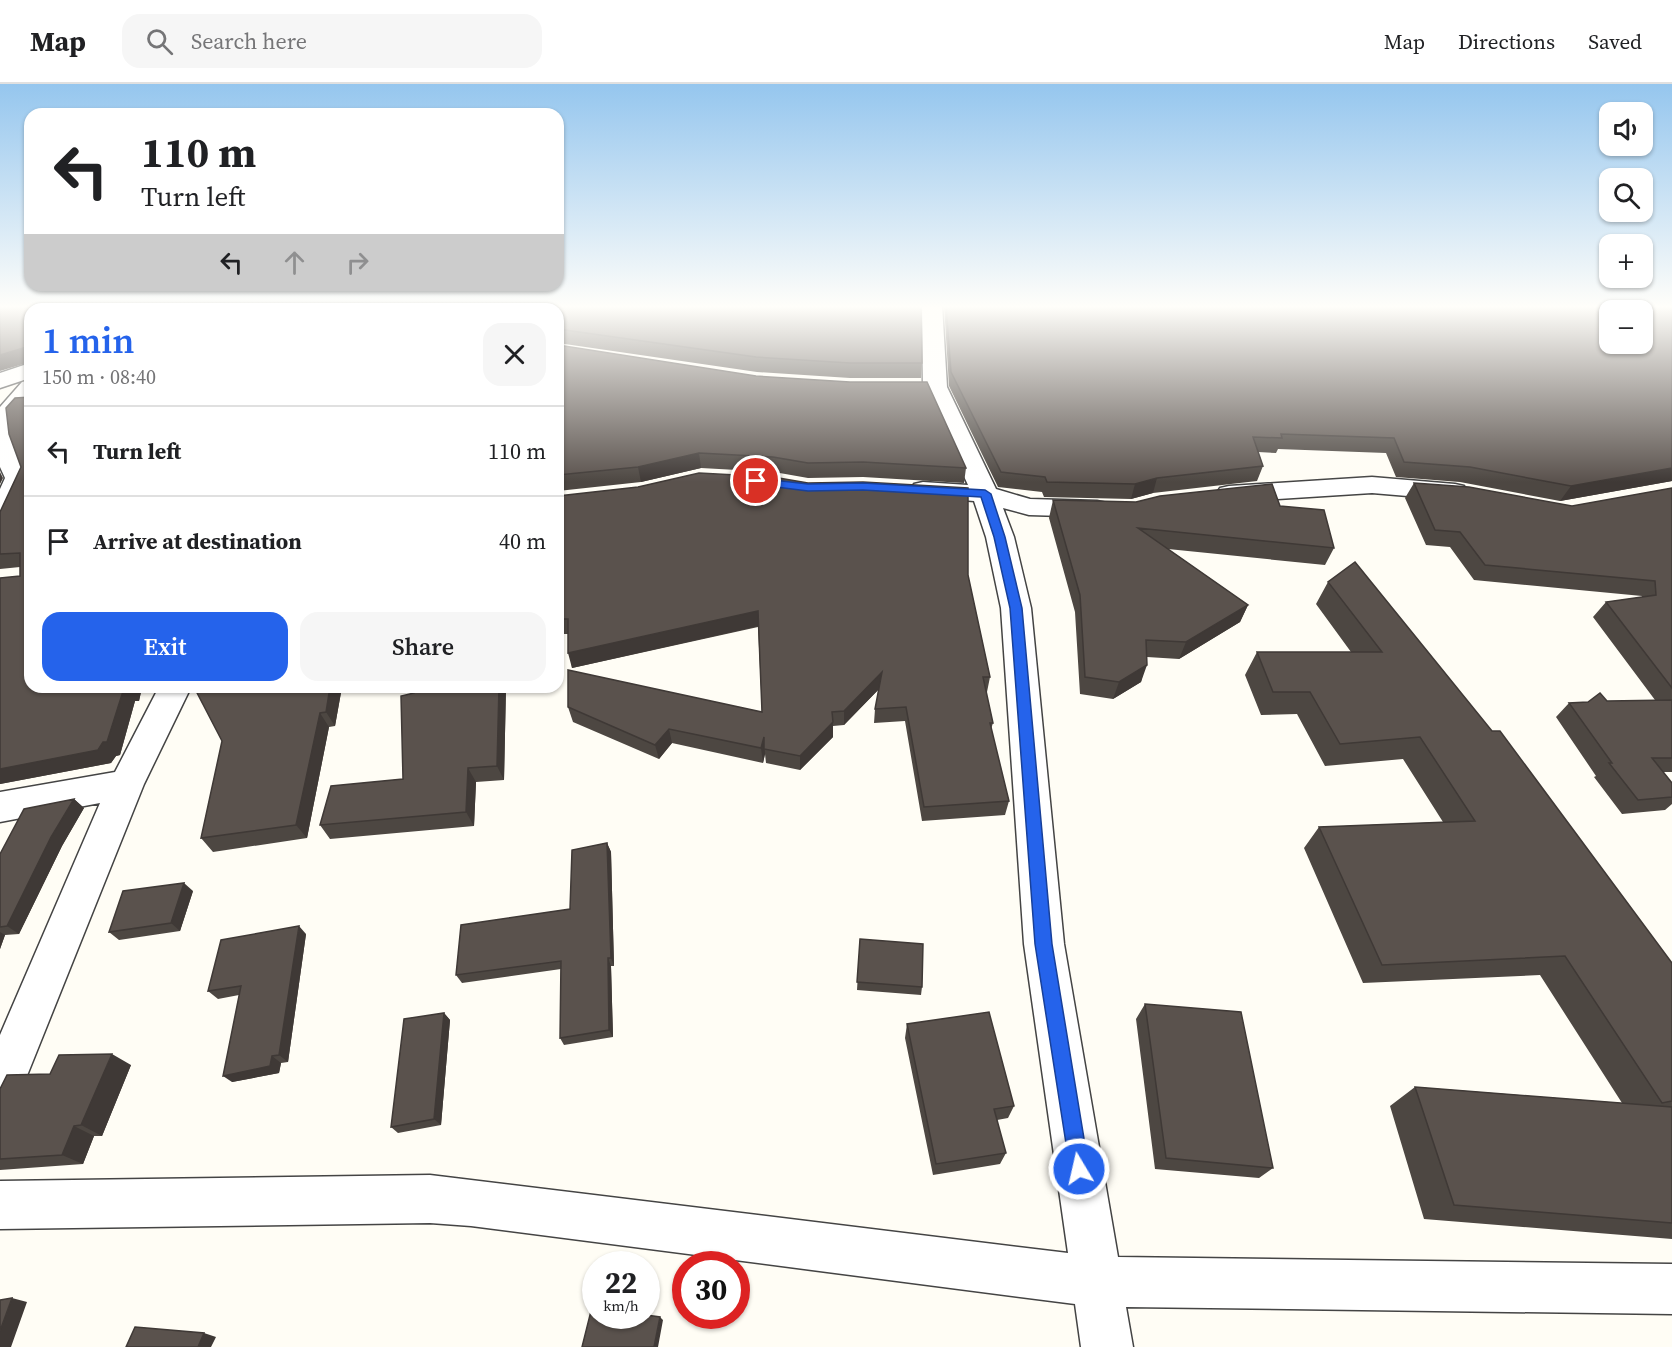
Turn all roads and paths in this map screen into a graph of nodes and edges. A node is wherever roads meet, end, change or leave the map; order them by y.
1 (925, 364) edge
2 (24, 372) edge
3 (0, 381) edge
4 (24, 394) edge
5 (896, 489) edge
6 (985, 494) junction
7 (1482, 496) edge
8 (1200, 497) edge
9 (1119, 509) edge
10 (0, 519) edge
11 (172, 693) edge
12 (126, 784) junction
13 (0, 807) edge
14 (0, 1087) edge
15 (0, 1204) edge
16 (1097, 1282) junction
17 (1672, 1289) edge
18 (1107, 1347) edge

1 - 6 street
2 - 3 street
4 - 10 street
5 - 6 street
6 - 9 street
6 - 16 street
7 - 8 street
11 - 12 street
12 - 13 street
12 - 14 street
15 - 16 street
16 - 17 street
16 - 18 street

